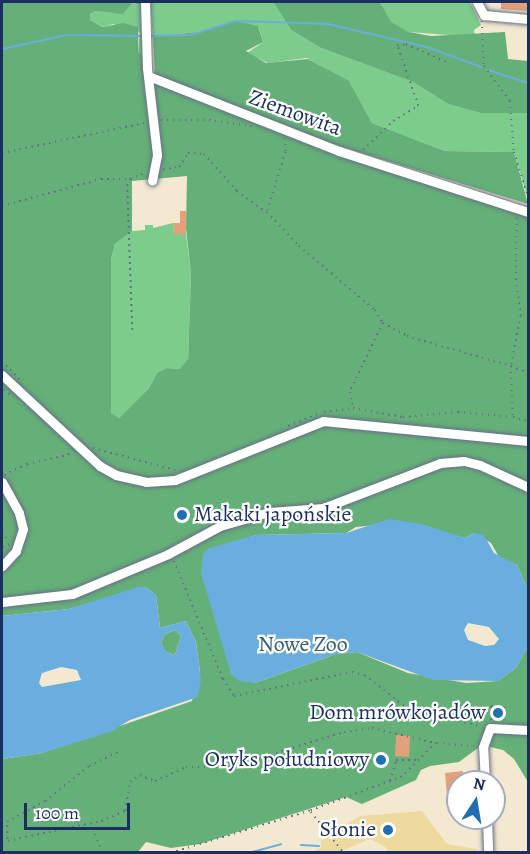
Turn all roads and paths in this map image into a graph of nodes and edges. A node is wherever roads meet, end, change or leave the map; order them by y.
1 (145, 2) edge
2 (477, 2) edge
3 (484, 15) junction
4 (528, 19) edge
5 (447, 62) dead end
6 (151, 77) junction
7 (154, 121) junction
8 (269, 125) junction
9 (285, 131) junction
10 (2, 153) edge
11 (357, 156) junction
12 (153, 174) junction
13 (130, 179) junction
14 (528, 196) edge
15 (2, 206) edge
16 (524, 210) edge
17 (267, 212) junction
18 (383, 323) junction
19 (132, 330) dead end
20 (2, 361) edge
21 (511, 366) junction
22 (528, 373) edge
23 (2, 375) edge
24 (27, 386) dead end
25 (353, 408) junction
26 (513, 417) junction
27 (528, 422) edge
28 (286, 426) dead end
29 (71, 440) junction
30 (528, 441) edge
31 (88, 447) dead end
32 (183, 470) dead end
33 (2, 476) edge
34 (2, 482) edge
35 (528, 487) edge
36 (2, 532) edge
37 (8, 542) dead end
38 (168, 554) junction
39 (2, 566) edge
40 (2, 602) edge
41 (490, 728) junction
42 (504, 729) junction
43 (528, 730) edge
44 (436, 743) junction
45 (483, 747) junction
46 (120, 751) dead end
47 (418, 760) junction
48 (484, 770) edge
49 (389, 782) junction
50 (310, 811) junction
51 (91, 822) junction
52 (487, 830) edge
53 (7, 840) junction
54 (2, 842) edge
55 (102, 852) edge
56 (175, 852) edge
57 (343, 852) edge
58 (488, 852) edge

1 - 6 street
2 - 3 street
3 - 4 street
3 - 14 path
5 - 11 path
6 - 7 street
6 - 8 street, Ziemowita
7 - 8 path
7 - 10 path
7 - 12 street
8 - 9 street, Ziemowita
9 - 11 street, Ziemowita
9 - 17 path
11 - 16 street, Ziemowita
12 - 13 path
12 - 17 path
13 - 15 path
13 - 19 path
16 - 21 path
17 - 18 path
18 - 21 path
18 - 25 path
20 - 24 path
21 - 22 path
21 - 26 path
23 - 29 street
25 - 26 path
25 - 28 path
26 - 27 path
29 - 30 street
29 - 33 path
31 - 32 path
34 - 39 street
35 - 38 street
36 - 37 path
38 - 40 street
38 - 41 path
41 - 42 street
41 - 42 path
41 - 45 street
42 - 43 street
44 - 45 path
44 - 47 path
44 - 51 path
45 - 48 street
46 - 53 path
47 - 49 path
47 - 49 path
49 - 50 path
50 - 56 path
50 - 57 path
51 - 53 path
51 - 55 path
52 - 58 street
53 - 54 path

